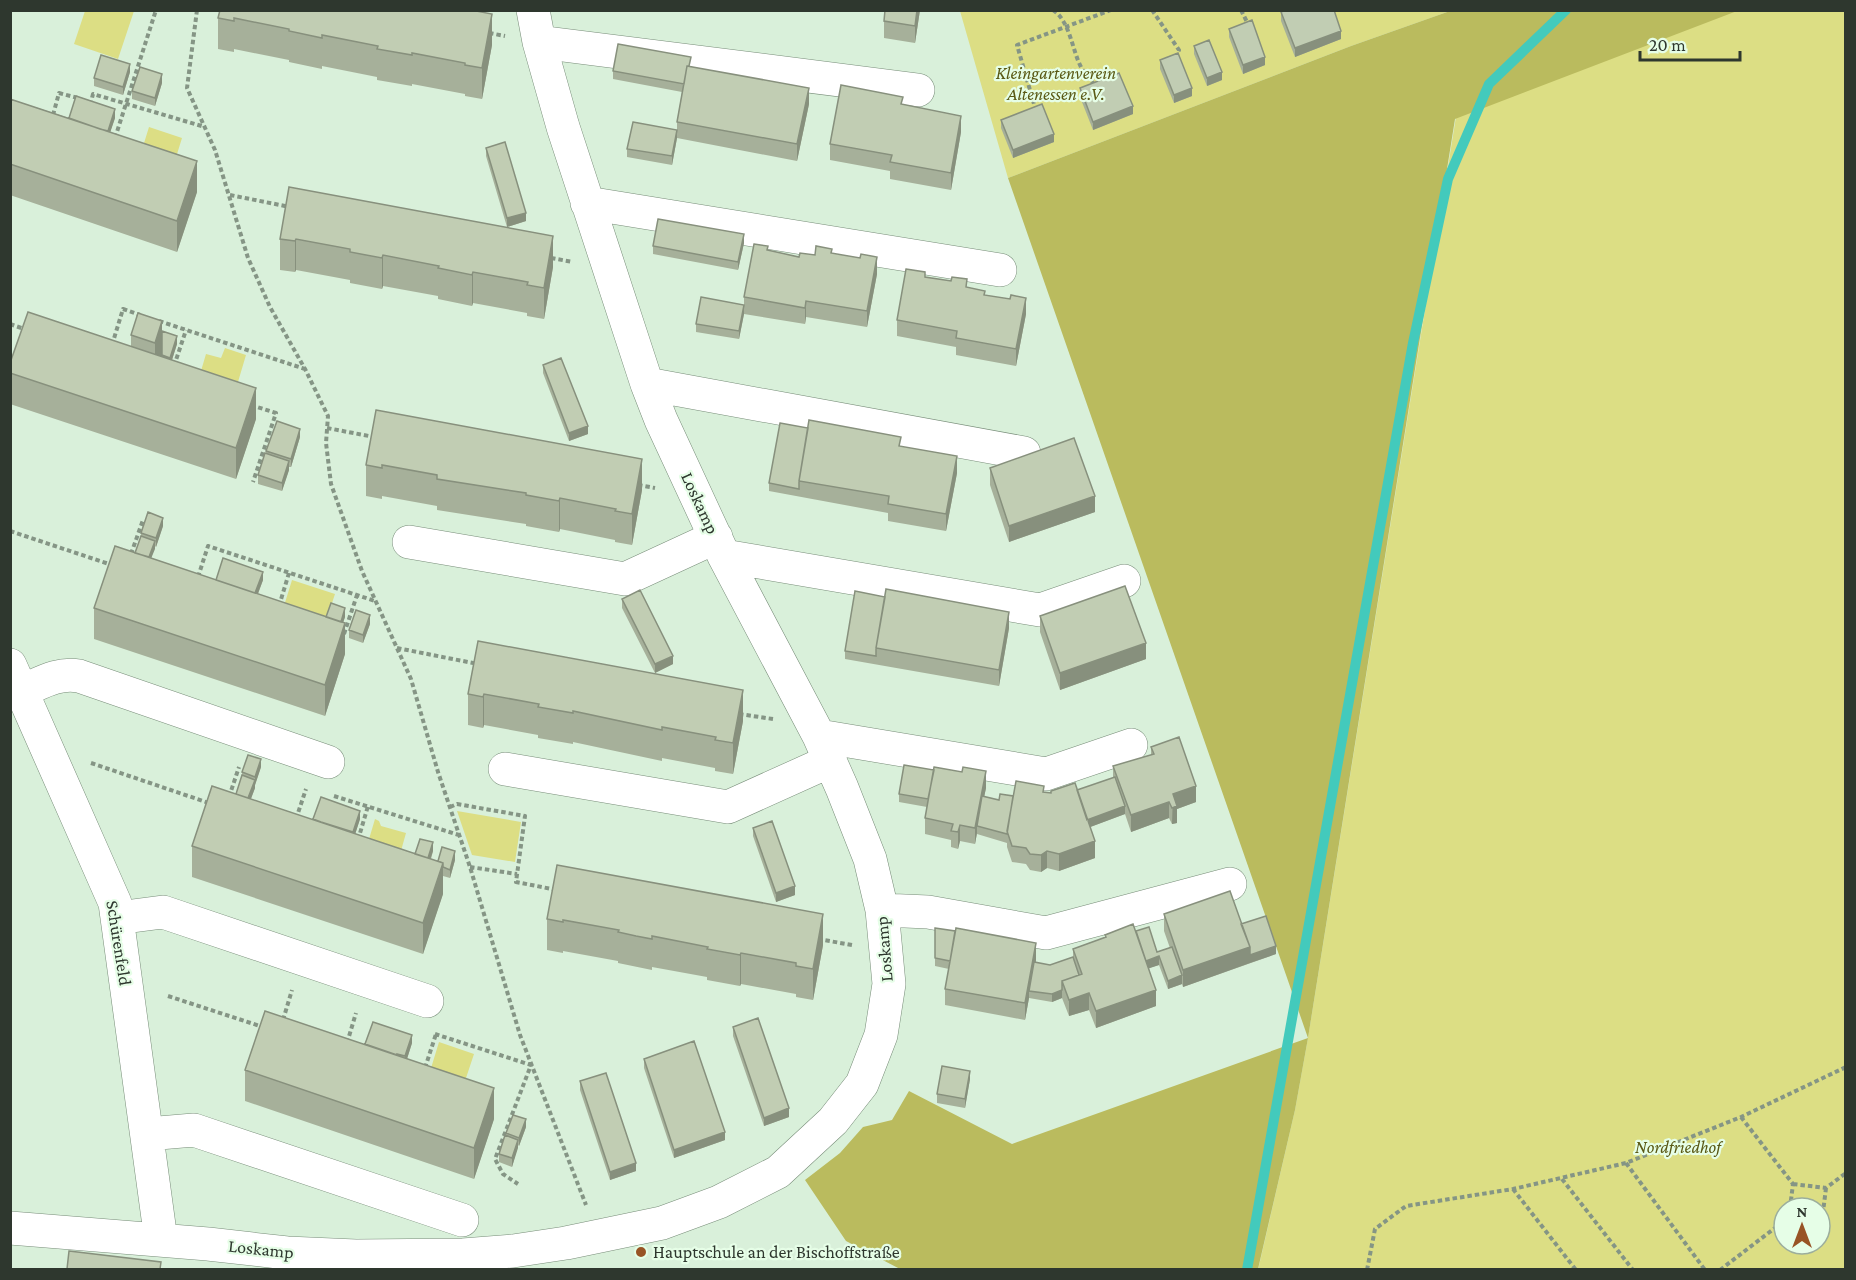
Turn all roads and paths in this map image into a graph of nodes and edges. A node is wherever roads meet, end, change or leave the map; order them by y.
1 (156, 10) edge
2 (197, 10) edge
3 (532, 10) edge
4 (1053, 10) edge
5 (1111, 10) edge
6 (1152, 10) edge
7 (1241, 10) edge
8 (1066, 27) junction
9 (1248, 30) edge
10 (483, 32) edge
11 (539, 42) junction
12 (1172, 64) edge
13 (918, 90) dead end
14 (1097, 90) edge
15 (125, 104) junction
16 (1037, 115) edge
17 (51, 120) edge
18 (205, 128) junction
19 (114, 142) edge
20 (230, 195) junction
21 (587, 202) junction
22 (299, 208) edge
23 (540, 256) edge
24 (609, 270) junction
25 (1000, 270) dead end
26 (144, 316) edge
27 (155, 320) edge
28 (10, 324) edge
29 (186, 330) junction
30 (32, 332) edge
31 (111, 347) edge
32 (173, 368) edge
33 (305, 369) junction
34 (647, 384) junction
35 (247, 403) edge
36 (327, 428) junction
37 (385, 439) edge
38 (1023, 453) dead end
39 (253, 483) dead end
40 (627, 483) edge
41 (697, 496) junction
42 (143, 520) edge
43 (10, 531) edge
44 (410, 542) dead end
45 (720, 546) junction
46 (129, 559) edge
47 (115, 566) edge
48 (289, 573) junction
49 (197, 580) edge
50 (1124, 581) dead end
51 (357, 595) junction
52 (376, 601) junction
53 (276, 615) edge
54 (343, 636) edge
55 (397, 648) junction
56 (489, 666) edge
57 (16, 678) edge
58 (731, 712) edge
59 (820, 740) junction
60 (1131, 745) dead end
61 (241, 761) dead end
62 (88, 762) dead end
63 (505, 769) dead end
64 (324, 782) junction
65 (229, 800) edge
66 (215, 806) edge
67 (368, 806) junction
68 (450, 807) junction
69 (296, 820) edge
70 (459, 836) junction
71 (356, 848) edge
72 (470, 867) junction
73 (517, 874) junction
74 (1230, 884) dead end
75 (562, 890) edge
76 (882, 910) junction
77 (117, 918) junction
78 (816, 938) edge
79 (885, 951) junction
80 (294, 984) dead end
81 (168, 996) dead end
82 (358, 1009) dead end
83 (426, 1016) joint
84 (282, 1023) edge
85 (268, 1029) edge
86 (436, 1034) junction
87 (344, 1053) edge
88 (531, 1065) junction
89 (1845, 1066) edge
90 (422, 1076) edge
91 (1741, 1117) junction
92 (147, 1134) junction
93 (1626, 1163) junction
94 (1845, 1173) edge
95 (1562, 1179) junction
96 (518, 1184) dead end
97 (1793, 1184) junction
98 (1826, 1188) junction
99 (1514, 1189) junction
100 (1792, 1196) edge
101 (1825, 1196) edge
102 (462, 1220) dead end
103 (10, 1228) edge
104 (1772, 1230) edge
105 (595, 1237) junction
106 (161, 1240) junction
107 (1367, 1269) edge
108 (1576, 1269) edge
109 (1633, 1269) edge
110 (1705, 1269) edge
111 (1720, 1269) edge

1 - 15 path
2 - 18 path
3 - 11 street, Loskamp
4 - 8 path
5 - 8 path
6 - 12 path
7 - 9 path
8 - 14 path
8 - 16 path
10 - 11 path
11 - 13 street
11 - 21 street, Loskamp
15 - 17 path
15 - 18 path
15 - 19 path
18 - 20 path
20 - 22 path
20 - 33 path
21 - 24 street, Loskamp
21 - 25 street
23 - 24 path
24 - 34 street, Loskamp
26 - 31 path
27 - 29 path
28 - 30 path
29 - 32 path
29 - 33 path
33 - 36 path
34 - 38 street
34 - 41 street, Loskamp
35 - 39 path
36 - 37 path
36 - 52 path
40 - 41 path
41 - 45 street, Loskamp
42 - 46 path
43 - 47 path
44 - 45 street
45 - 50 street
45 - 59 street, Loskamp
48 - 49 path
48 - 51 path
48 - 53 path
51 - 52 path
51 - 54 path
52 - 55 path
55 - 56 path
55 - 68 path
57 - 64 street
57 - 77 street, Schürenfeld
58 - 59 path
59 - 60 street
59 - 63 street
59 - 76 street, Loskamp
61 - 65 path
62 - 66 path
64 - 67 path
64 - 69 path
67 - 70 path
67 - 71 path
68 - 70 path
68 - 73 path
70 - 72 path
72 - 73 path
72 - 88 path
73 - 75 path
74 - 76 street
76 - 79 street, Loskamp
77 - 83 street
77 - 92 street, Schürenfeld
78 - 79 path
79 - 105 street, Loskamp
80 - 84 path
81 - 85 path
82 - 87 path
83 - 86 path
86 - 88 path
86 - 90 path
88 - 96 path
88 - 105 path
89 - 91 path
91 - 93 path
91 - 97 path
92 - 102 street
92 - 106 street, Schürenfeld
93 - 95 path
93 - 110 path
94 - 98 path
95 - 99 path
95 - 109 path
97 - 98 path
97 - 100 path
98 - 101 path
99 - 107 path
99 - 108 path
103 - 106 street, Loskamp
104 - 111 path
105 - 106 street, Loskamp

